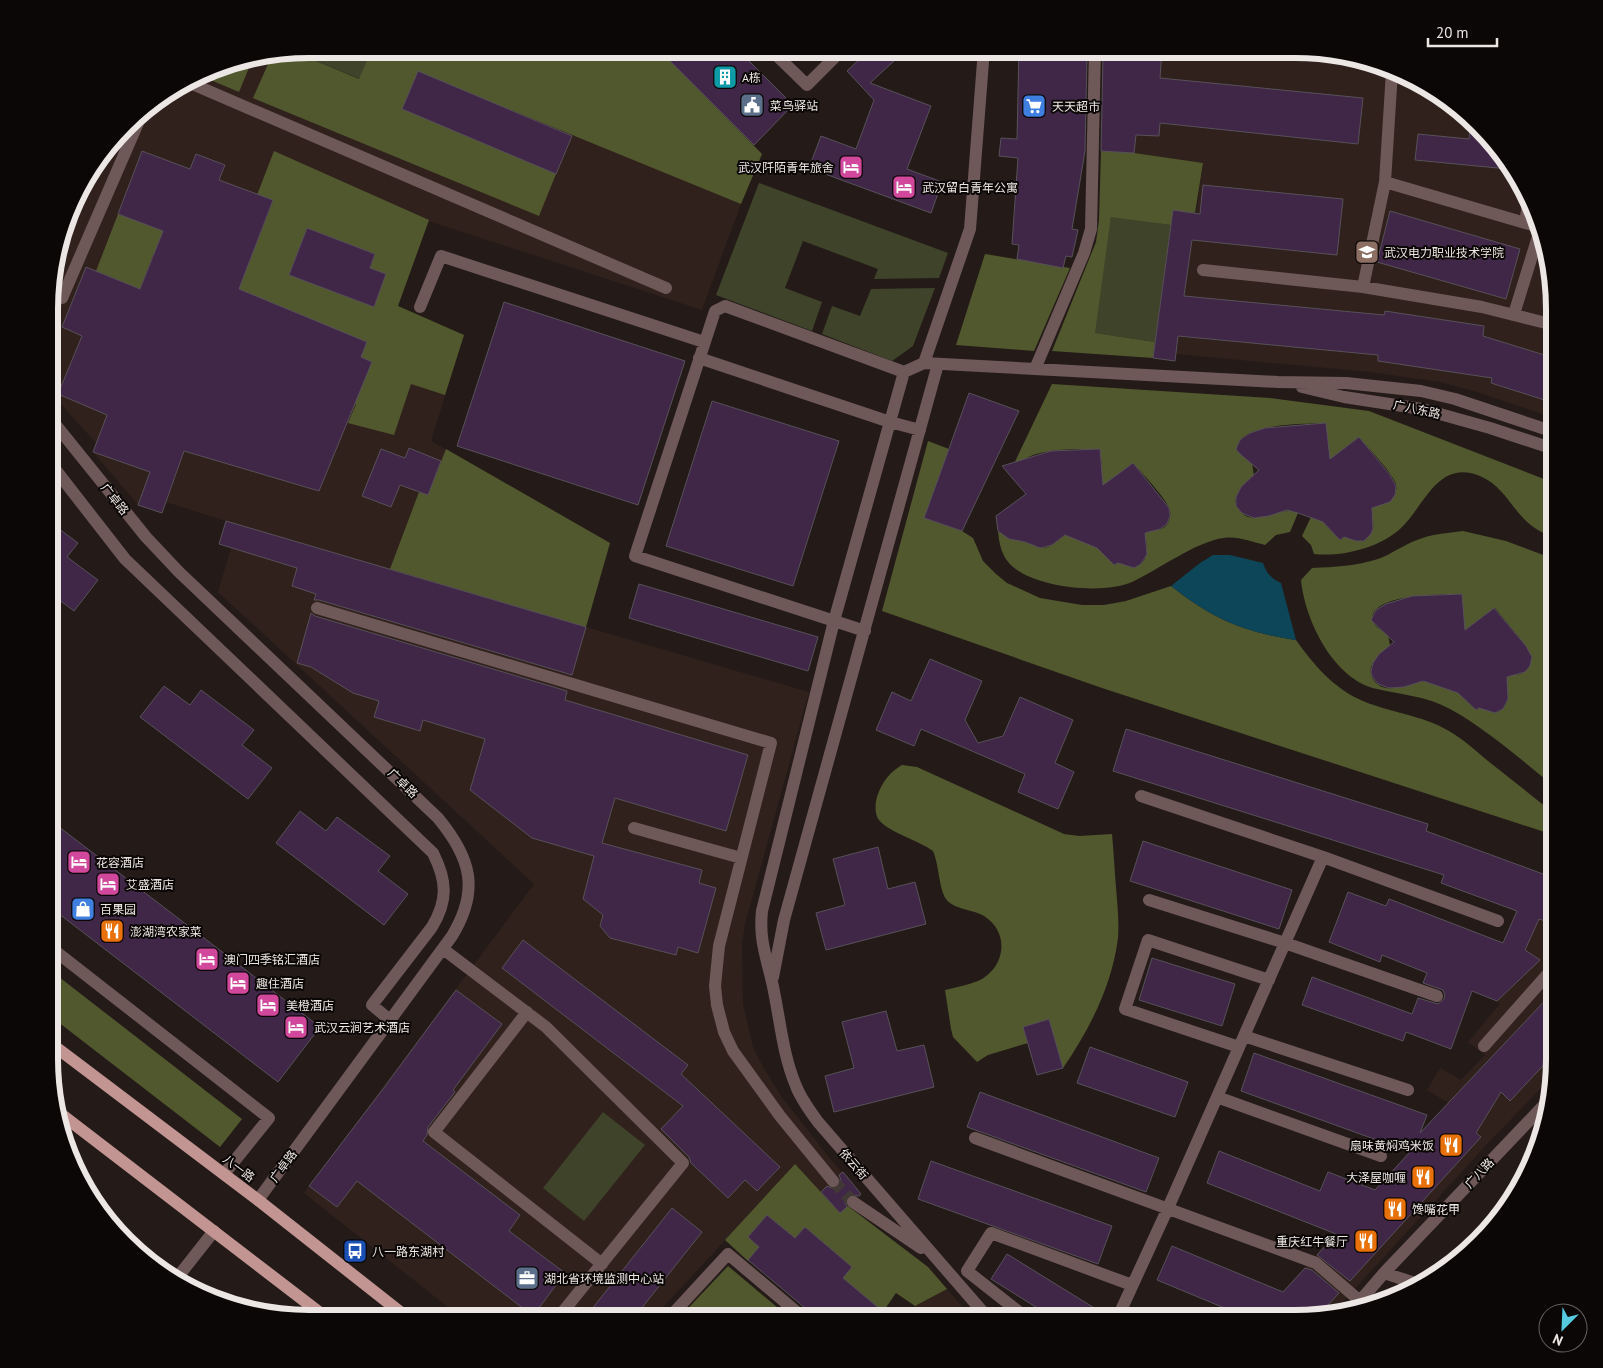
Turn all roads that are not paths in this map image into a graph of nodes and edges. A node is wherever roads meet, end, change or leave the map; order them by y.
1 (779, 58) edge
2 (983, 58) edge
3 (1095, 58) edge
4 (832, 60) edge
5 (1392, 77) edge
6 (195, 84) edge
7 (137, 126) edge
8 (1385, 182) junction
9 (1527, 213) edge
10 (1525, 222) junction
11 (1531, 225) edge
12 (1536, 240) edge
13 (1203, 270) dead end
14 (1364, 287) junction
15 (666, 288) dead end
16 (62, 298) dead end
17 (420, 307) dead end
18 (1514, 314) junction
19 (1546, 323) edge
20 (704, 342) junction
21 (699, 358) junction
22 (924, 363) junction
23 (938, 364) junction
24 (1039, 369) junction
25 (904, 372) junction
26 (1278, 382) junction
27 (890, 422) junction
28 (58, 428) edge
29 (1546, 429) edge
30 (920, 430) junction
31 (1546, 446) edge
32 (58, 473) edge
33 (317, 608) dead end
34 (834, 621) junction
35 (865, 631) junction
36 (1141, 796) dead end
37 (634, 828) dead end
38 (1323, 857) junction
39 (741, 858) junction
40 (1149, 900) dead end
41 (1498, 921) dead end
42 (1285, 943) junction
43 (443, 949) junction
44 (58, 953) edge
45 (1546, 976) edge
46 (1268, 980) junction
47 (772, 982) junction
48 (1437, 996) dead end
49 (527, 1012) junction
50 (390, 1020) junction
51 (1242, 1041) junction
52 (1484, 1046) dead end
53 (58, 1049) edge
54 (1408, 1090) dead end
55 (1217, 1097) junction
56 (1541, 1110) edge
57 (64, 1116) edge
58 (975, 1138) dead end
59 (1381, 1156) dead end
60 (224, 1174) junction
61 (833, 1181) tunnel mouth
62 (258, 1200) junction
63 (852, 1202) tunnel mouth
64 (1168, 1208) junction
65 (214, 1231) junction
66 (935, 1257) junction
67 (602, 1264) junction
68 (1384, 1273) junction
69 (180, 1275) edge
70 (1411, 1282) edge
71 (1132, 1285) junction
72 (1358, 1302) edge
73 (1354, 1303) edge
74 (316, 1310) edge
75 (398, 1310) edge
76 (564, 1310) edge
77 (676, 1310) edge
78 (794, 1310) edge
79 (981, 1310) edge
80 (1017, 1310) edge
81 (1121, 1310) edge

1 - 4 street
2 - 22 street
3 - 24 street
5 - 8 street
6 - 15 street
7 - 16 street
8 - 10 street
8 - 14 street
9 - 10 street
10 - 11 street
12 - 18 street
13 - 14 street
14 - 18 street
17 - 20 street
18 - 19 street
20 - 21 street
20 - 25 street
21 - 27 street
21 - 34 street
22 - 23 street, 广八东路
22 - 25 street
23 - 24 street, 广八东路
23 - 30 street
24 - 26 street, 广八东路
25 - 27 street, 依云街
26 - 29 street, 广八东路
26 - 31 street, 广八东路
27 - 30 street
27 - 34 street, 依云街
28 - 43 street, 广卓路
30 - 35 street
32 - 50 street
33 - 39 street
34 - 35 street
34 - 47 street, 依云街
35 - 47 street
36 - 38 street
37 - 39 street
38 - 41 street
38 - 42 street
39 - 61 street
40 - 42 street
42 - 46 street
42 - 48 street
43 - 49 street
43 - 50 street, 广卓路
44 - 60 street
45 - 52 street
46 - 51 street
46 - 51 street
47 - 66 street, 依云街
49 - 67 street
49 - 67 street
50 - 62 street, 广卓路
51 - 54 street
51 - 55 street
53 - 60 main road, 八一路
55 - 59 street
55 - 64 street
56 - 68 street, 广八路
57 - 65 main road
58 - 64 street
60 - 62 main road, 八一路
62 - 75 main road, 八一路
63 - 66 street
64 - 71 street
64 - 73 street
65 - 69 street
65 - 74 main road
66 - 79 street, 依云街
67 - 76 street
68 - 70 street
68 - 72 street, 广八路
71 - 80 street
71 - 81 street
77 - 78 street

